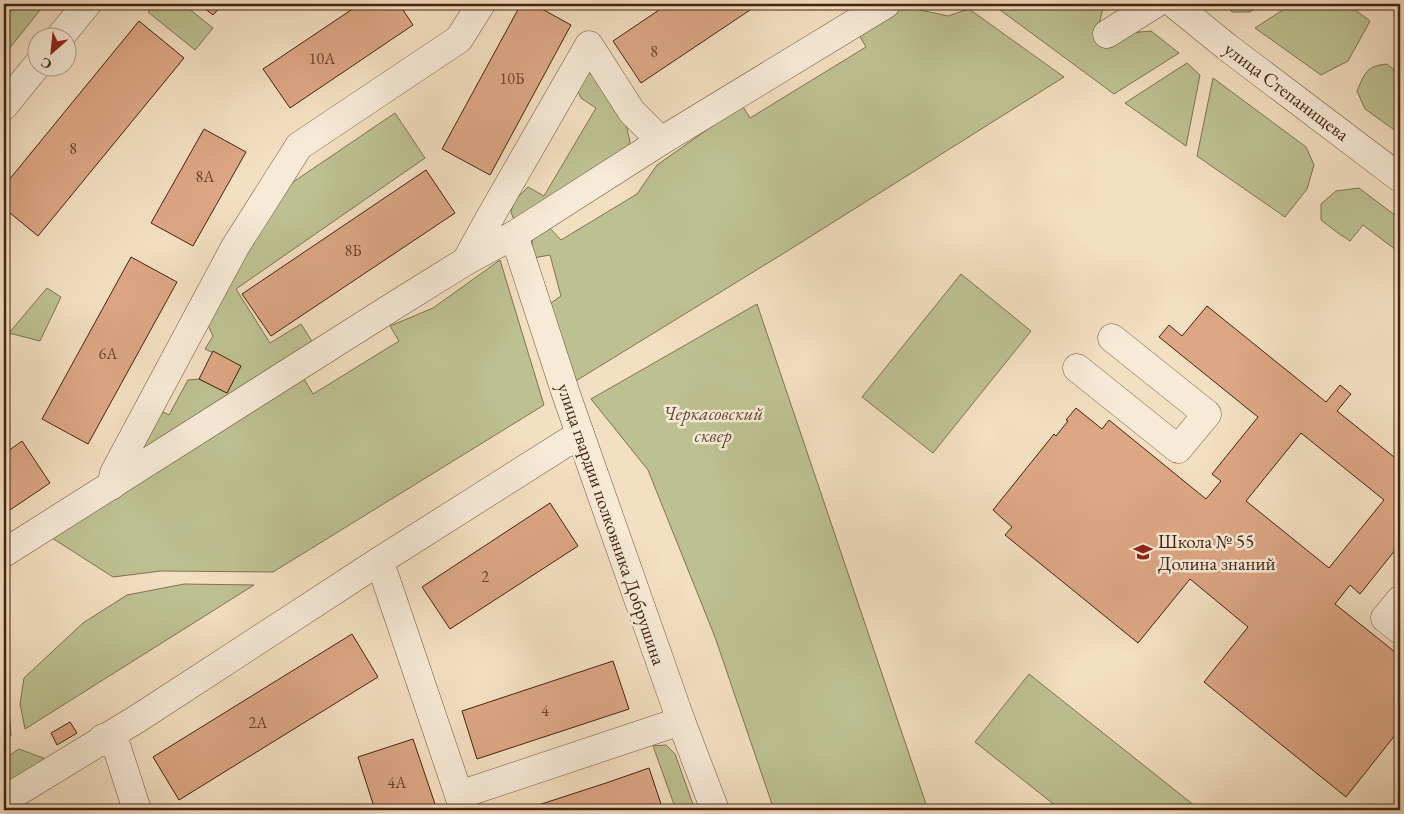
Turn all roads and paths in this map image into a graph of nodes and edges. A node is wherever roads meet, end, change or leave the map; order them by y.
1 (87, 4) edge
2 (481, 4) edge
3 (886, 4) edge
4 (1155, 4) edge
5 (1174, 4) edge
6 (67, 28) edge
7 (1107, 34) dead end
8 (28, 76) edge
9 (4, 106) edge
10 (661, 140) junction
11 (1400, 178) edge
12 (514, 235) junction
13 (466, 261) junction
14 (1112, 338) dead end
15 (1077, 368) dead end
16 (580, 434) junction
17 (111, 486) junction
18 (4, 553) edge
19 (378, 562) junction
20 (1400, 600) edge
21 (1400, 630) edge
22 (681, 721) junction
23 (103, 738) junction
24 (4, 800) edge
25 (461, 802) edge
26 (138, 810) edge
27 (715, 810) edge

1 - 6 street
2 - 17 street
3 - 10 street
4 - 7 street
5 - 11 street, улица Степанищева
8 - 9 street
10 - 12 street
10 - 13 street
12 - 13 street
12 - 16 street, улица гвардии полковника Добрушина
13 - 17 street
14 - 15 street
16 - 19 street
16 - 22 street, улица гвардии полковника Добрушина
17 - 18 street
19 - 23 street
19 - 25 street
20 - 21 street
22 - 25 street
22 - 27 street, улица гвардии полковника Добрушина
23 - 24 street
23 - 26 street

